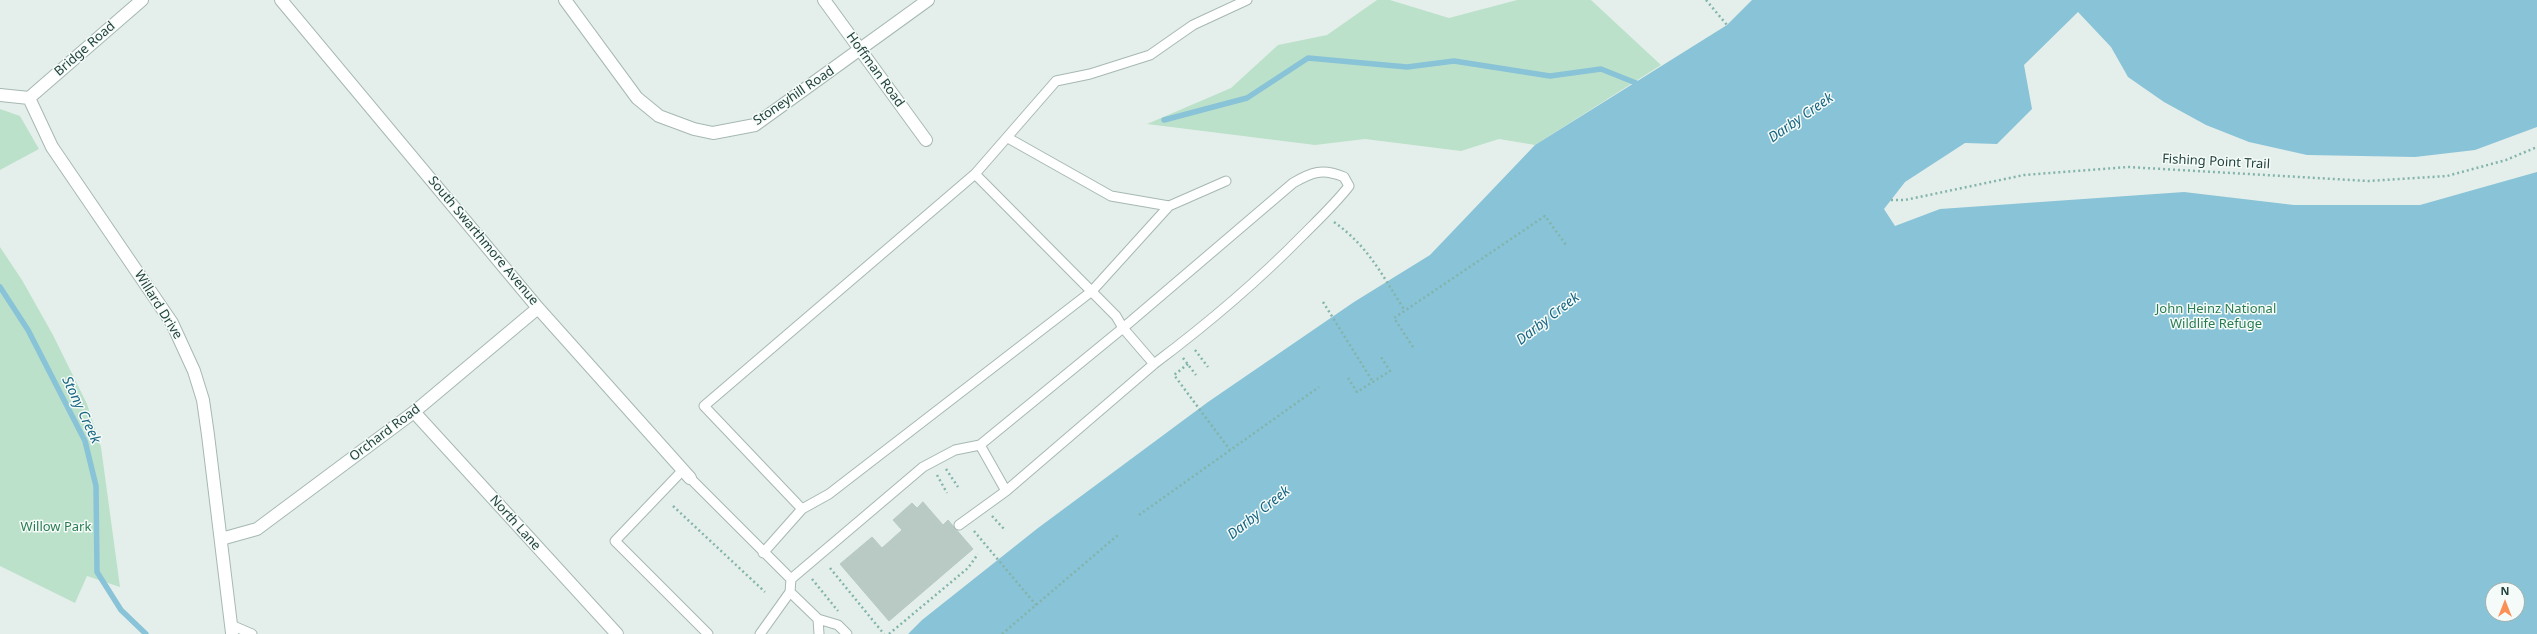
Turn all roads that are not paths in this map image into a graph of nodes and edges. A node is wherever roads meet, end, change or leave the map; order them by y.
1 (142, 0) edge
2 (281, 0) edge
3 (565, 0) edge
4 (824, 0) edge
5 (928, 0) edge
6 (1247, 0) edge
7 (860, 49) junction
8 (0, 95) edge
9 (29, 98) junction
10 (1008, 138) junction
11 (926, 140) dead end
12 (975, 174) junction
13 (1226, 181) dead end
14 (1169, 206) junction
15 (1092, 291) junction
16 (538, 308) junction
17 (1123, 328) junction
18 (1154, 364) junction
19 (414, 412) junction
20 (980, 445) junction
21 (686, 474) junction
22 (1006, 491) junction
23 (802, 510) junction
24 (963, 523) road end
25 (221, 539) junction
26 (763, 553) junction
27 (791, 579) junction
28 (790, 592) junction
29 (818, 619) junction
30 (231, 629) edge
31 (252, 634) edge
32 (617, 634) edge
33 (708, 634) edge
34 (760, 634) edge
35 (819, 634) edge
36 (847, 634) edge

1 - 9 street, Bridge Road
2 - 16 street, South Swarthmore Avenue
3 - 7 street, Stoneyhill Road
4 - 7 street, Hoffman Road
5 - 7 street, Stoneyhill Road
6 - 10 lane
7 - 11 street, Hoffman Road
8 - 9 street
9 - 25 street, Willard Drive
10 - 12 lane
10 - 14 lane
12 - 15 lane
12 - 23 lane
13 - 14 lane
14 - 15 lane
15 - 17 lane
15 - 23 lane
16 - 19 street, Orchard Road
16 - 21 street, South Swarthmore Avenue
17 - 18 lane
17 - 18 lane
17 - 20 lane
18 - 22 lane
19 - 25 street, Orchard Road
19 - 32 street, North Lane
20 - 22 lane
20 - 27 lane
21 - 26 lane
21 - 33 lane
22 - 24 lane
23 - 26 lane
25 - 30 street, Willard Drive
26 - 27 lane
27 - 28 lane
28 - 29 lane
28 - 34 lane
29 - 35 lane
29 - 36 lane
30 - 31 lane

